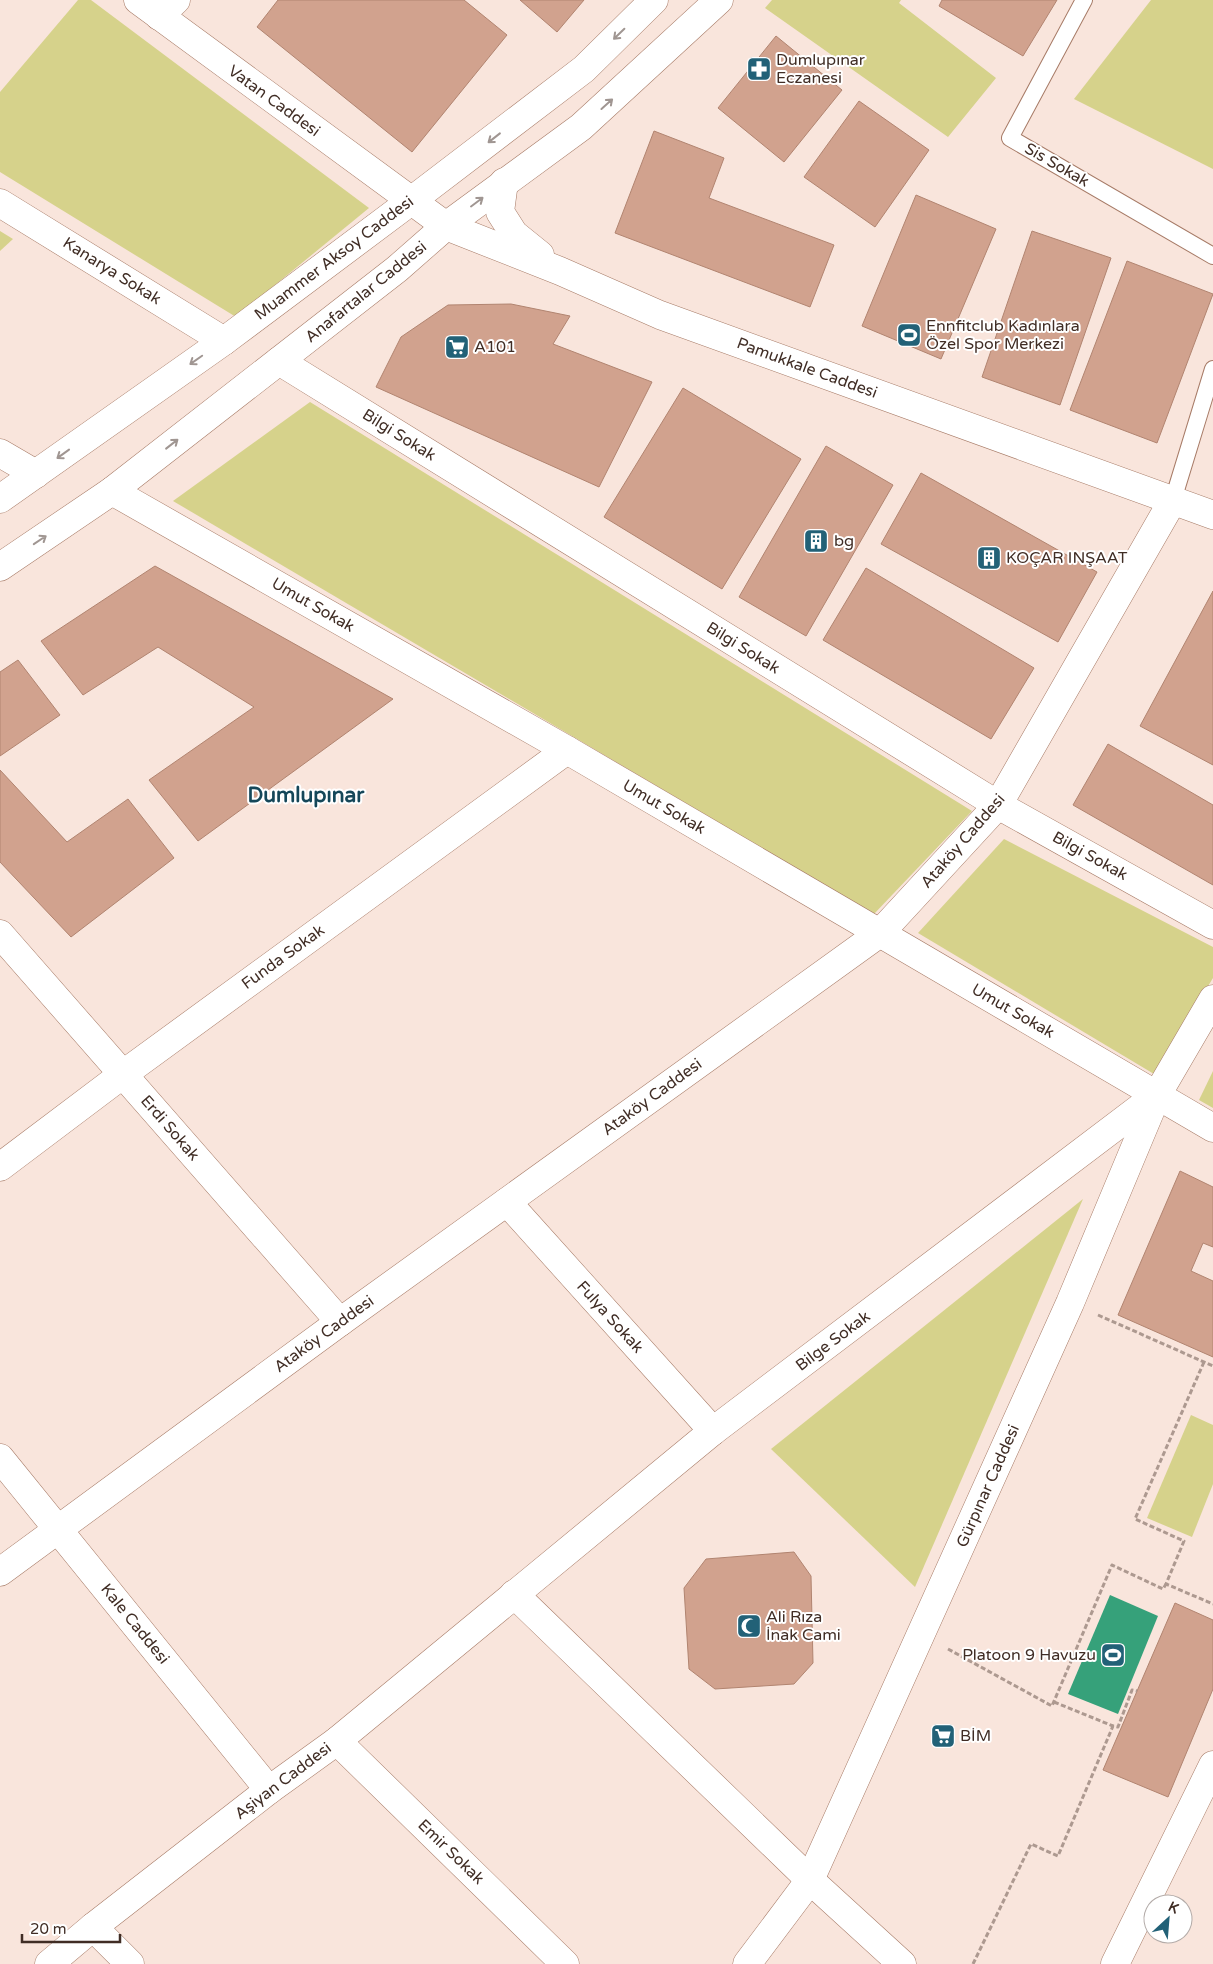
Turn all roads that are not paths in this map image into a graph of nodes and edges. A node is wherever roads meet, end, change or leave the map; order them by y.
1 (654, 0) edge
2 (719, 0) edge
3 (1084, 0) edge
4 (157, 5) edge
5 (504, 182) junction
6 (411, 201) junction
7 (0, 203) edge
8 (446, 226) junction
9 (1213, 256) edge
10 (560, 271) junction
11 (224, 341) junction
12 (279, 361) junction
13 (1213, 369) edge
14 (0, 453) edge
15 (36, 474) junction
16 (112, 491) junction
17 (0, 499) edge
18 (1173, 500) junction
19 (1213, 514) edge
20 (0, 567) edge
21 (567, 750) junction
22 (998, 805) junction
23 (1213, 925) edge
24 (880, 933) junction
25 (0, 934) edge
26 (1213, 999) edge
27 (122, 1075) junction
28 (1157, 1095) junction
29 (1213, 1128) edge
30 (0, 1166) edge
31 (507, 1202) junction
32 (340, 1322) junction
33 (713, 1431) junction
34 (0, 1458) edge
35 (58, 1528) junction
36 (0, 1572) edge
37 (514, 1594) junction
38 (337, 1741) junction
39 (1213, 1765) edge
40 (269, 1790) junction
41 (810, 1880) junction
42 (93, 1926) junction
43 (49, 1964) edge
44 (130, 1964) edge
45 (565, 1964) edge
46 (747, 1964) edge
47 (902, 1964) edge
48 (1115, 1964) edge

1 -> 6 street, Muammer Aksoy Caddesi
5 -> 2 street, Anafartalar Caddesi
3 - 9 lane, Sis Sokak
4 - 6 street, Vatan Caddesi
8 -> 5 street, Anafartalar Caddesi
5 - 10 street
6 - 8 street, Pamukkale Caddesi
6 - 11 street, Muammer Aksoy Caddesi
7 - 11 street, Kanarya Sokak
8 - 10 street, Pamukkale Caddesi
8 - 12 street, Anafartalar Caddesi
10 - 18 street, Pamukkale Caddesi
11 -> 15 street, Muammer Aksoy Caddesi
16 -> 12 street, Anafartalar Caddesi
12 - 22 street, Bilgi Sokak
13 - 18 lane
14 - 15 street
15 - 17 street, Muammer Aksoy Caddesi
20 -> 16 street, Anafartalar Caddesi
16 - 21 street, Umut Sokak
18 - 19 street, Pamukkale Caddesi
18 - 22 street, Ataköy Caddesi
21 - 24 street, Umut Sokak
21 - 27 street, Funda Sokak
22 - 23 street, Bilgi Sokak
22 - 24 street, Ataköy Caddesi
24 - 28 street, Umut Sokak
24 - 31 street, Ataköy Caddesi
25 - 27 street, Erdi Sokak
26 - 28 street, Gürpınar Caddesi
27 - 30 street, Funda Sokak
27 - 32 street, Erdi Sokak
28 - 29 street, Umut Sokak
28 - 33 street, Bilge Sokak
28 - 41 street, Gürpınar Caddesi
31 - 32 street, Ataköy Caddesi
31 - 33 street, Fulya Sokak
32 - 35 street, Ataköy Caddesi
33 - 37 street, Bilge Sokak
34 - 35 street, Kale Caddesi
35 - 36 street, Ataköy Caddesi
35 - 40 street, Kale Caddesi
37 - 38 street, Aşiyan Caddesi
37 - 41 street
38 - 40 street, Aşiyan Caddesi
38 - 45 street, Emir Sokak
39 - 48 street
40 - 42 street, Aşiyan Caddesi
41 - 46 street, Gürpınar Caddesi
41 - 47 street
42 - 43 street, Aşiyan Caddesi
42 - 44 street

